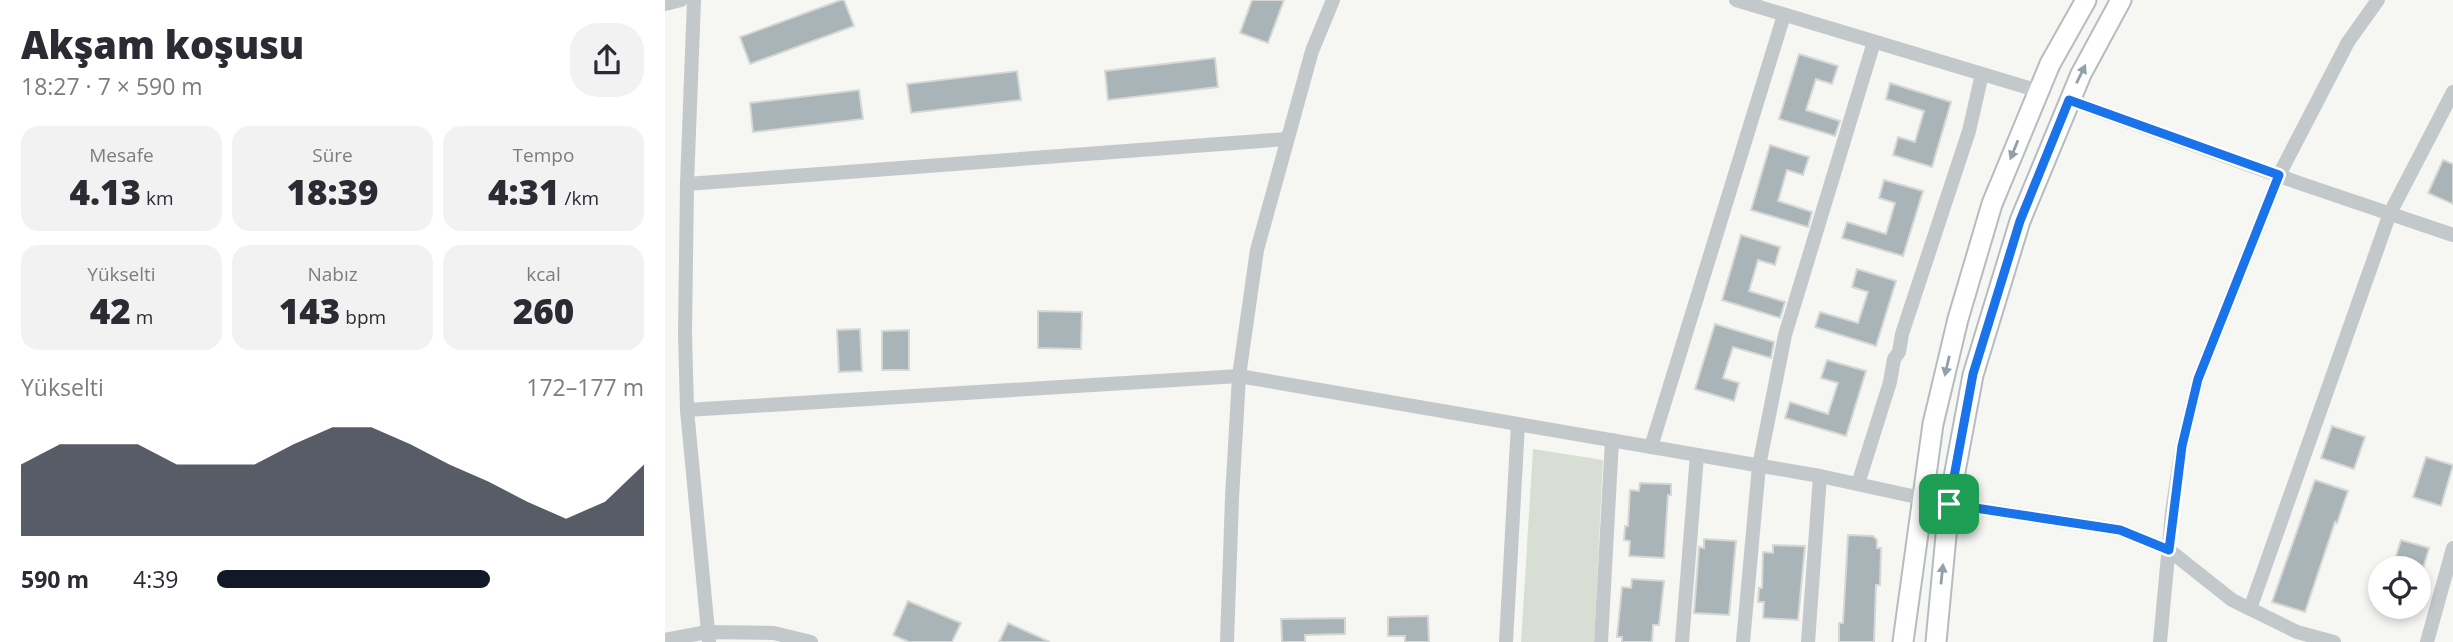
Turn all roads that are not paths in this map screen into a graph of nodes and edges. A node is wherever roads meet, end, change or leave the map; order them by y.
1 (681, 0) edge
2 (694, 0) edge
3 (1333, 0) edge
4 (1736, 0) edge
5 (2086, 0) edge
6 (2121, 0) edge
7 (2378, 0) edge
8 (665, 4) edge
9 (1767, 4) edge
10 (1784, 15) junction
11 (1874, 41) junction
12 (1982, 74) junction
13 (2039, 91) junction
14 (2453, 92) edge
15 (2069, 100) junction
16 (1287, 139) junction
17 (2279, 175) junction
18 (687, 184) junction
19 (2390, 213) junction
20 (2453, 235) edge
21 (1239, 376) junction
22 (687, 410) junction
23 (1518, 424) junction
24 (1612, 440) junction
25 (1651, 447) junction
26 (1697, 455) junction
27 (1759, 466) junction
28 (1820, 476) junction
29 (1858, 484) junction
30 (1922, 498) junction
31 (1949, 504) junction
32 (2453, 548) edge
33 (2169, 550) junction
34 (2250, 609) junction
35 (708, 637) edge
36 (665, 640) edge
37 (807, 641) edge
38 (1227, 642) edge
39 (1506, 642) edge
40 (1601, 642) edge
41 (1682, 642) edge
42 (1743, 642) edge
43 (1808, 642) edge
44 (1903, 642) edge
45 (1936, 642) edge
46 (2160, 642) edge
47 (2334, 642) edge
48 (2427, 642) edge

1 - 8 street
2 - 18 street
3 - 16 street
4 - 9 street
5 - 13 main road
15 -> 6 main road
7 - 17 street
9 - 10 street
10 - 11 street
10 - 25 street
11 - 12 street
11 - 27 street
12 - 13 street
12 - 29 street
13 -> 30 main road
14 - 19 street
15 - 17 street
15 - 31 main road
16 - 18 street
16 - 21 street
17 - 19 street
17 - 33 street
18 - 22 street
19 - 20 street
19 - 34 street
21 - 22 street
21 - 23 street
21 - 38 street
22 - 35 street
23 - 24 street
23 - 39 street
24 - 25 street
24 - 40 street
25 - 26 street
26 - 27 street
26 - 41 street
27 - 28 street
27 - 42 street
28 - 29 street
28 - 43 street
29 - 30 street
30 - 31 street
30 - 44 main road
31 - 33 street
45 -> 31 main road
32 - 48 street
33 - 34 street
33 - 46 street
34 - 47 street
35 - 36 street
35 - 37 street

